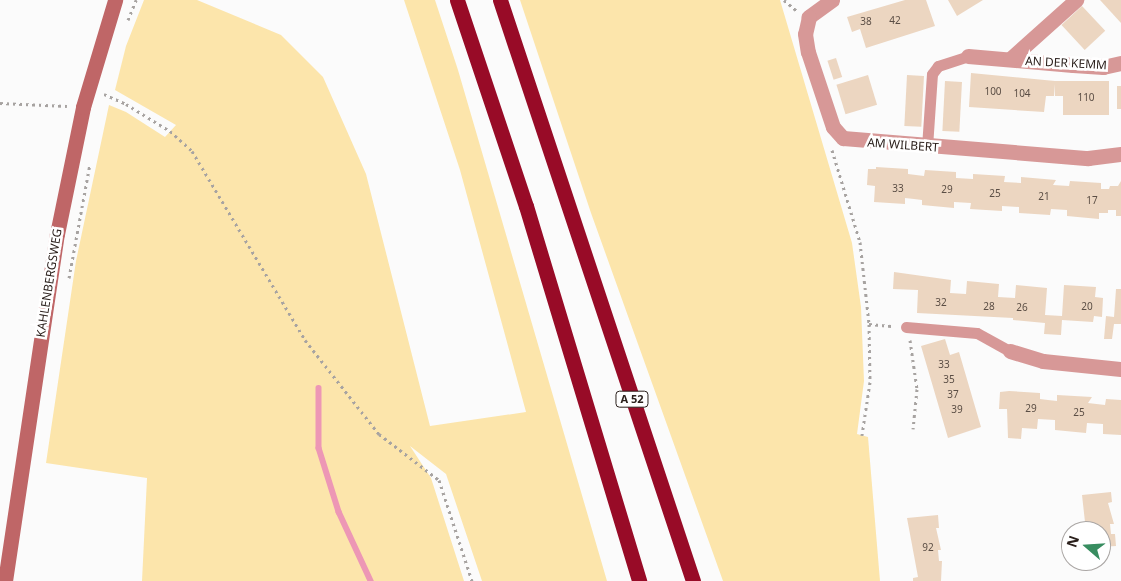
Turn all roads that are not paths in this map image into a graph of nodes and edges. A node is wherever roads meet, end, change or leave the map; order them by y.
1 (115, 0) edge
2 (457, 0) edge
3 (500, 0) edge
4 (832, 0) edge
5 (1076, 0) edge
6 (968, 56) joint
7 (1010, 59) junction
8 (1121, 63) edge
9 (927, 147) junction
10 (1121, 154) edge
11 (906, 327) road end
12 (1010, 351) joint
13 (1121, 368) edge
14 (4, 578) edge
15 (638, 581) edge
16 (693, 581) edge

1 - 14 street, KAHLENBERGSWEG
2 - 15 highway
3 - 16 highway, A 52
4 - 9 street, AM WILBERT
5 - 7 street, AN DER KEMM
6 - 7 street, AN DER KEMM
6 - 9 lane, AN DER KEMM
7 - 8 street, AN DER KEMM
9 - 10 street, AM WILBERT
11 - 12 lane
12 - 13 street

